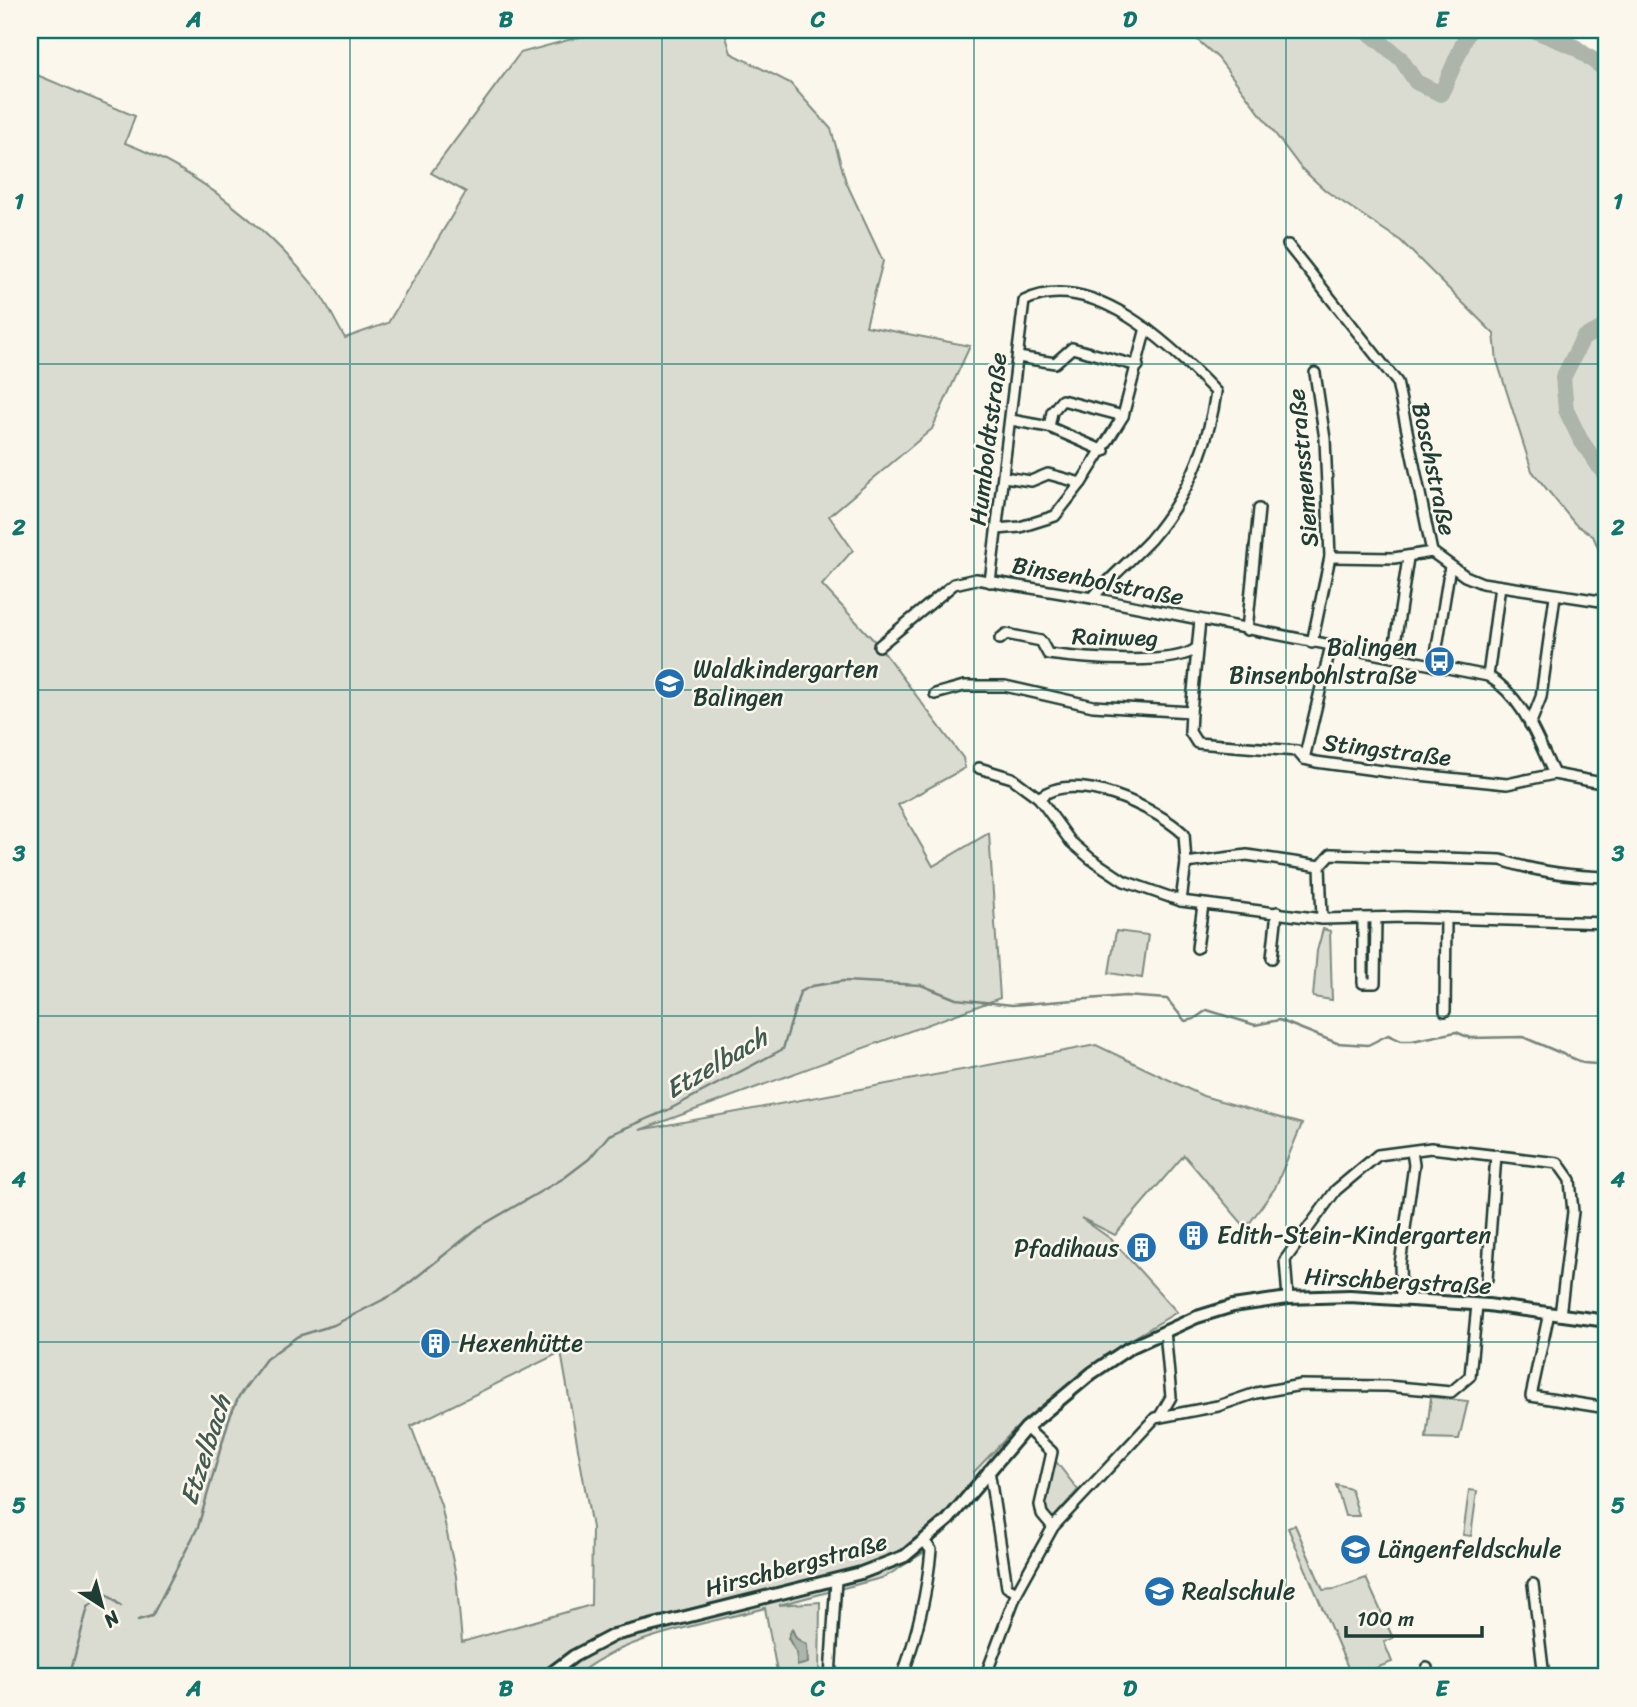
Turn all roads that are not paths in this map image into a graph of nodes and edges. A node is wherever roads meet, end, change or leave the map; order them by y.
1 (1288, 246) dead end
2 (1146, 328) junction
3 (1018, 357) junction
4 (1138, 366) junction
5 (1315, 373) dead end
6 (1123, 416) junction
7 (1011, 420) junction
8 (1049, 427) junction
9 (1104, 450) junction
10 (1004, 477) junction
11 (1081, 483) junction
12 (1259, 509) dead end
13 (997, 529) junction
14 (1432, 552) junction
15 (1330, 557) junction
16 (1408, 558) junction
17 (1450, 566) junction
18 (990, 582) junction
19 (1500, 586) junction
20 (1555, 596) junction
21 (1092, 598) junction
22 (1607, 602) edge
23 (1200, 620) junction
24 (1247, 630) junction
25 (1000, 639) dead end
26 (1312, 643) junction
27 (1331, 645) junction
28 (879, 646) dead end
29 (1197, 648) junction
30 (1393, 657) junction
31 (1434, 666) junction
32 (1488, 676) junction
33 (935, 694) dead end
34 (1191, 712) junction
35 (1530, 725) junction
36 (1304, 759) junction
37 (979, 768) dead end
38 (1554, 774) junction
39 (1607, 784) edge
40 (1039, 798) junction
41 (1186, 863) junction
42 (1320, 866) junction
43 (1607, 877) edge
44 (1181, 901) junction
45 (1203, 905) junction
46 (1277, 912) junction
47 (1363, 918) junction
48 (1376, 918) junction
49 (1446, 918) junction
50 (1322, 919) junction
51 (1607, 923) edge
52 (1197, 948) dead end
53 (1272, 958) dead end
54 (1446, 1012) dead end
55 (1412, 1151) junction
56 (1496, 1155) junction
57 (1487, 1279) dead end
58 (1288, 1297) junction
59 (1401, 1300) junction
60 (1476, 1305) junction
61 (1554, 1314) junction
62 (1607, 1321) edge
63 (1165, 1331) junction
64 (1607, 1408) edge
65 (1160, 1416) junction
66 (1026, 1428) junction
67 (989, 1469) junction
68 (1053, 1527) junction
69 (925, 1542) junction
70 (835, 1580) junction
71 (1533, 1584) dead end
72 (1017, 1592) junction
73 (546, 1677) edge
74 (830, 1677) edge
75 (902, 1677) edge
76 (985, 1677) edge
77 (1544, 1677) edge

1 - 14 street, Boschstraße
2 - 3 street, Humboldtstraße
2 - 4 street
2 - 21 street
3 - 4 street
3 - 7 street, Humboldtstraße
4 - 6 street
5 - 15 street, Siemensstraße
6 - 8 street
6 - 9 street
7 - 8 street
7 - 10 street, Humboldtstraße
8 - 9 street
9 - 11 street
10 - 11 street
10 - 13 street, Humboldtstraße
11 - 13 street
12 - 24 street
13 - 18 street, Humboldtstraße
14 - 16 street
14 - 17 street, Boschstraße
15 - 16 street
15 - 26 street, Siemensstraße
16 - 30 street
17 - 19 street, Boschstraße
17 - 31 street
18 - 21 street, Binsenbolstraße
18 - 28 street, Binsenbolstraße
19 - 20 street, Boschstraße
19 - 32 street
20 - 22 street, Boschstraße
20 - 35 street
21 - 23 street, Binsenbolstraße
23 - 24 street, Binsenbolstraße
23 - 29 street, Stingstraße
24 - 26 street, Binsenbolstraße
25 - 29 street, Rainweg
26 - 27 street, Binsenbolstraße
27 - 30 street, Binsenbolstraße
27 - 36 street
29 - 34 street, Stingstraße
30 - 31 street, Binsenbolstraße
31 - 32 street, Binsenbolstraße
32 - 35 street, Binsenbolstraße
33 - 34 street
34 - 36 street, Stingstraße
35 - 38 street, Binsenbolstraße
36 - 38 street, Stingstraße
37 - 40 street
38 - 39 street, Stingstraße
40 - 41 street
40 - 44 street
41 - 42 street
41 - 44 street
42 - 43 street
42 - 50 street
44 - 45 street
45 - 46 street
45 - 52 street
46 - 50 street
46 - 53 street
47 - 48 street
47 - 48 street
47 - 50 street
48 - 49 street
49 - 51 street
49 - 54 street
55 - 56 street
55 - 58 street
55 - 59 street
56 - 57 street
56 - 61 street
58 - 59 street, Hirschbergstraße
58 - 63 street, Hirschbergstraße
59 - 60 street, Hirschbergstraße
60 - 61 street, Hirschbergstraße
60 - 65 street
61 - 62 street, Hirschbergstraße
61 - 64 street
63 - 65 street
63 - 66 street, Hirschbergstraße
65 - 68 street
66 - 67 street, Hirschbergstraße
66 - 68 street
67 - 69 street, Hirschbergstraße
67 - 72 street
68 - 72 street
69 - 70 street, Hirschbergstraße
69 - 75 street
70 - 73 street, Hirschbergstraße
70 - 74 street
71 - 77 street
72 - 76 street

